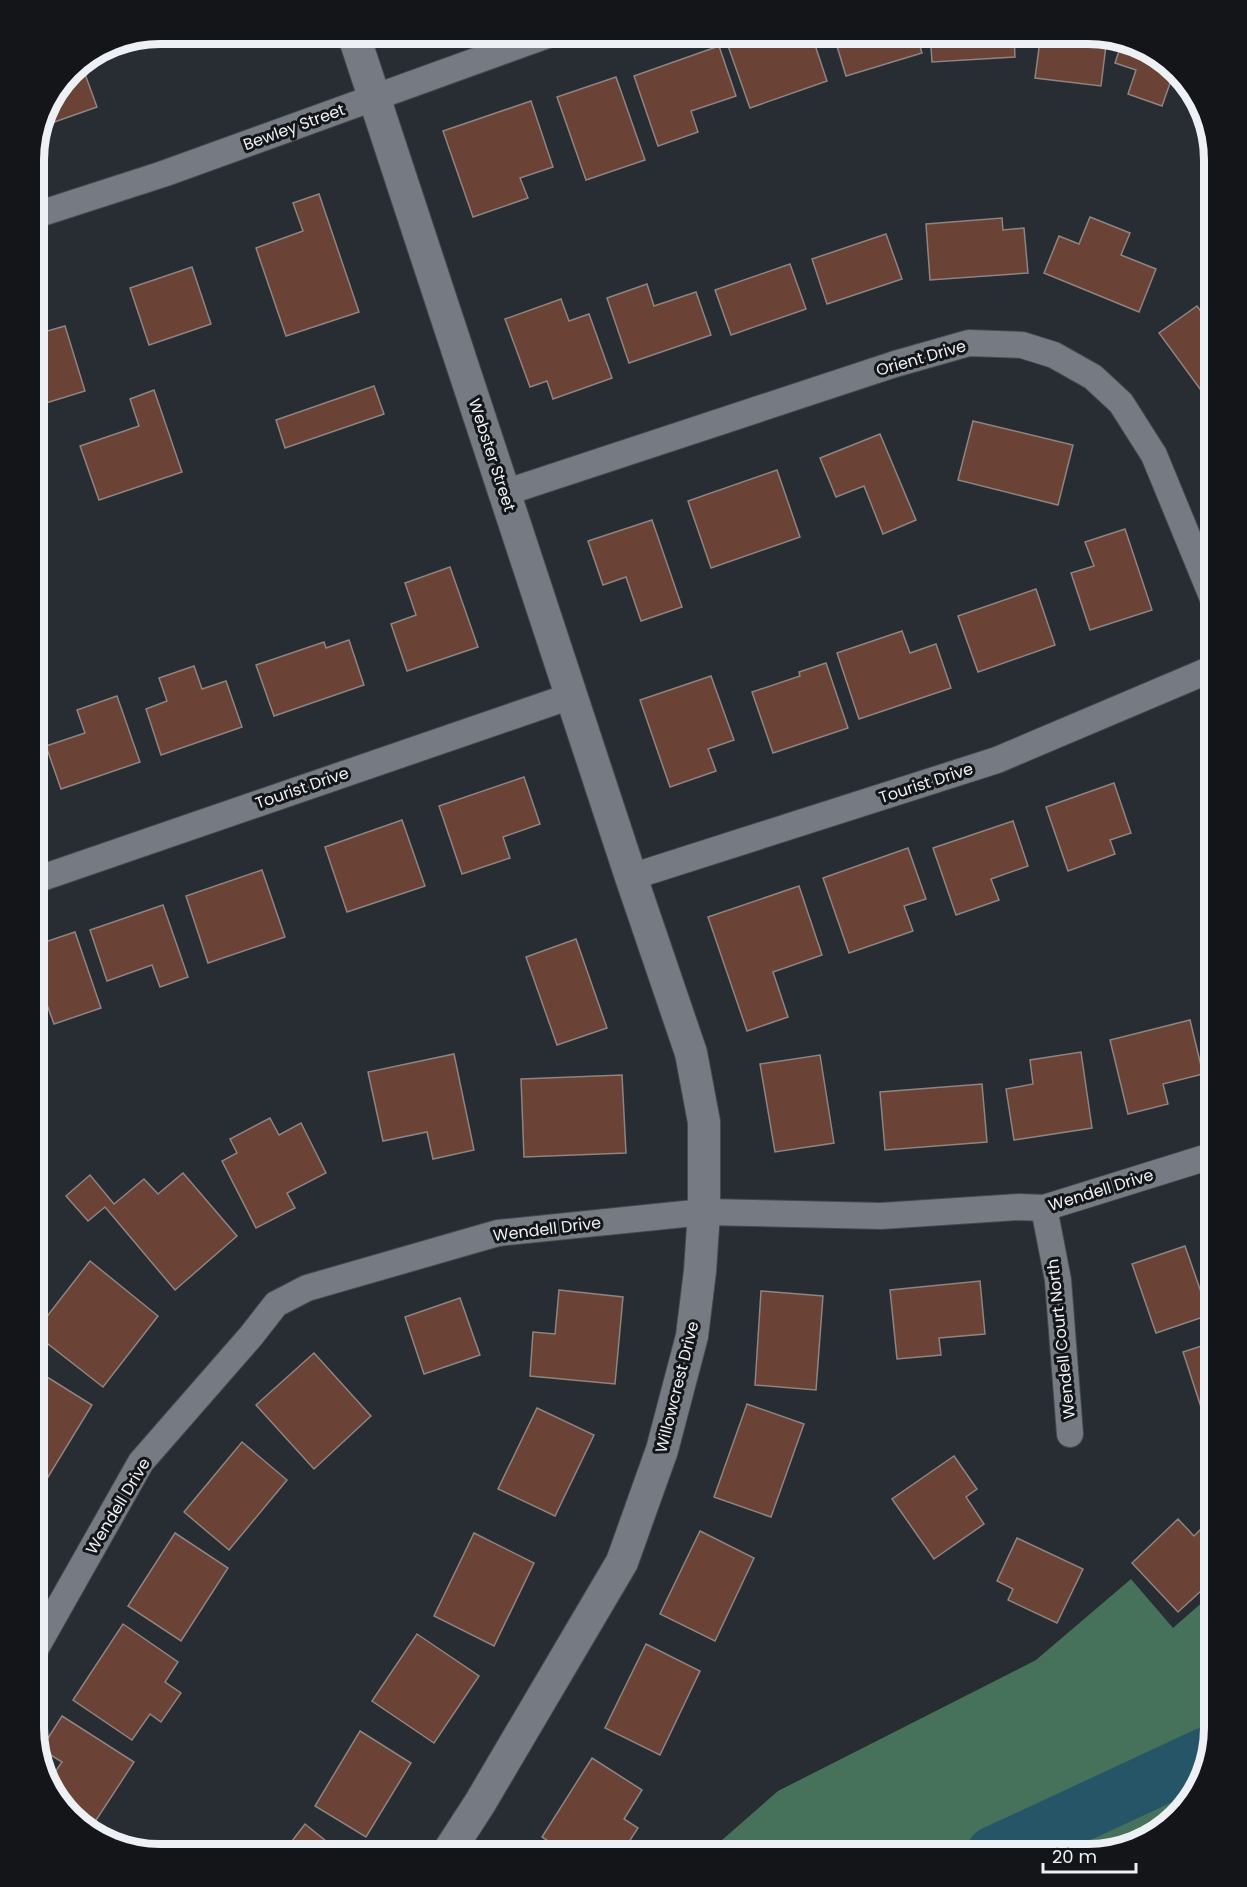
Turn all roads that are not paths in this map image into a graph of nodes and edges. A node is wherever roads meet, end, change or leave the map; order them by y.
1 (357, 44) edge
2 (523, 44) edge
3 (374, 98) junction
4 (44, 212) edge
5 (504, 493) junction
6 (1204, 577) edge
7 (1204, 672) edge
8 (571, 696) junction
9 (44, 877) edge
10 (631, 877) junction
11 (1204, 1158) edge
12 (1044, 1208) junction
13 (704, 1212) junction
14 (1070, 1434) dead end
15 (44, 1634) edge
16 (454, 1843) edge

1 - 3 street, Webster Street
2 - 3 street, Bewley Street
3 - 4 street, Bewley Street
3 - 5 street, Webster Street
5 - 6 street, Orient Drive
5 - 8 street, Webster Street
7 - 10 street, Tourist Drive
8 - 9 street, Tourist Drive
8 - 10 street, Webster Street
10 - 13 street, Willowcrest Drive
11 - 12 street, Wendell Drive
12 - 13 street, Wendell Drive
12 - 14 street, Wendell Court North
13 - 15 street, Wendell Drive
13 - 16 street, Willowcrest Drive

